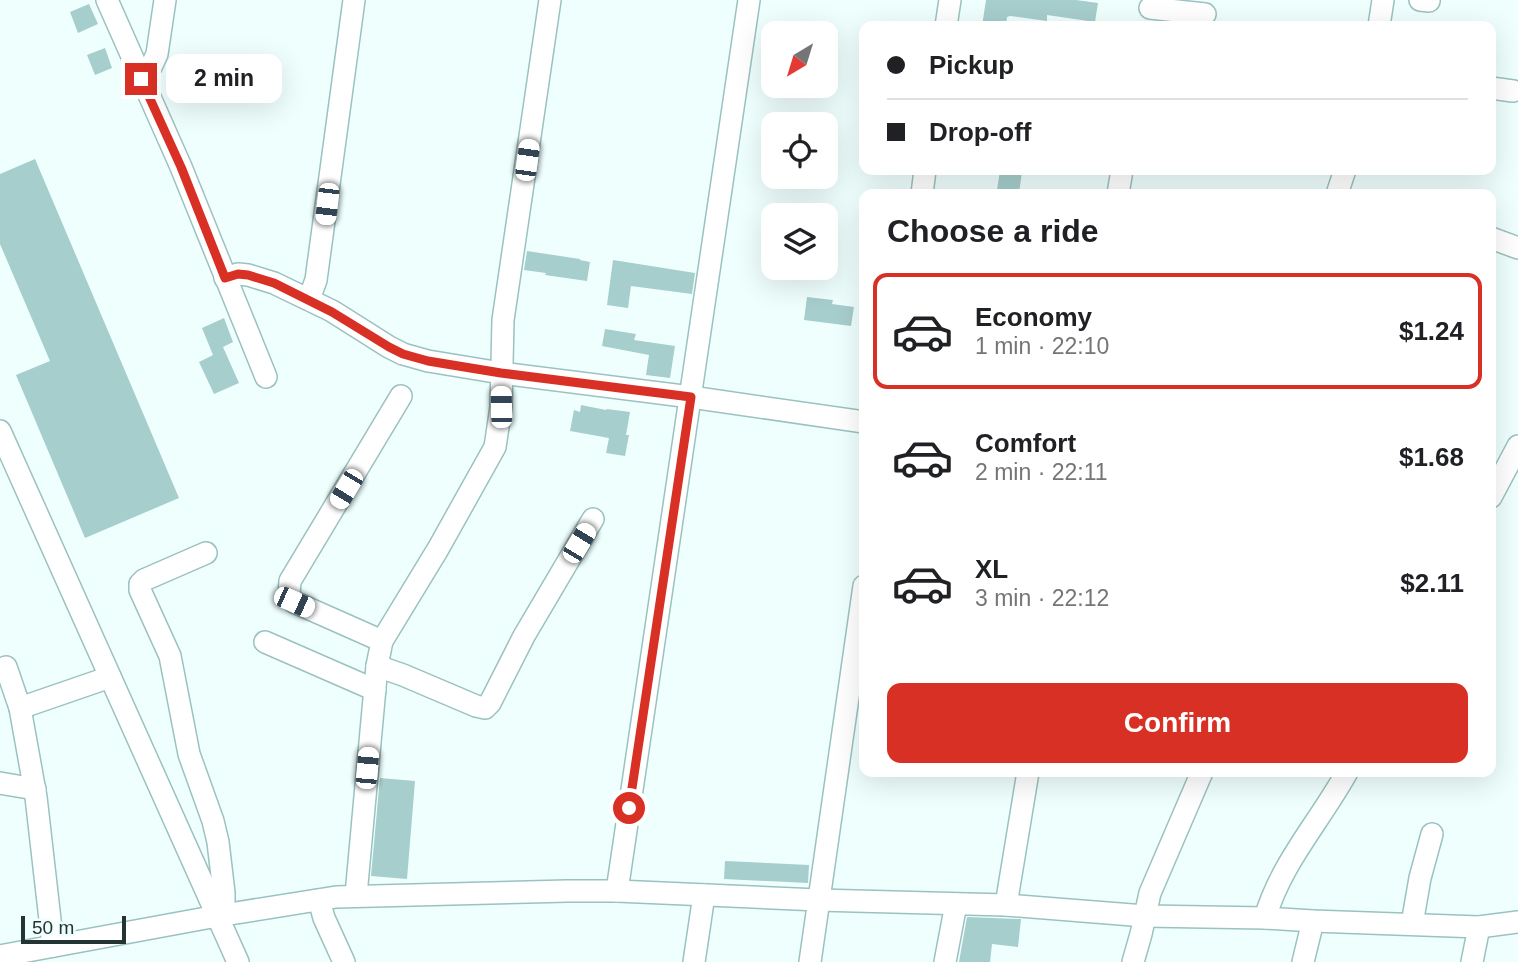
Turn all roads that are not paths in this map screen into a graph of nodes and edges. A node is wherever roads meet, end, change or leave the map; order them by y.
1 (107, 0) edge
2 (164, 0) edge
3 (354, 0) edge
4 (550, 0) edge
5 (750, 0) edge
6 (950, 0) edge
7 (1383, 0) edge
8 (1420, 0) edge
9 (1429, 1) edge
10 (1149, 11) edge
11 (1205, 15) dead end
12 (947, 21) edge
13 (1380, 21) edge
14 (141, 79) junction
15 (1496, 89) edge
16 (1513, 91) dead end
17 (1496, 240) edge
18 (1518, 248) edge
19 (225, 278) junction
20 (309, 299) junction
21 (501, 373) junction
22 (266, 377) dead end
23 (401, 396) dead end
24 (691, 397) junction
25 (859, 421) edge
26 (0, 431) edge
27 (1518, 446) edge
28 (1496, 488) edge
29 (593, 520) dead end
30 (206, 552) dead end
31 (859, 620) edge
32 (382, 641) junction
33 (265, 642) dead end
34 (377, 666) junction
35 (6, 667) dead end
36 (110, 677) junction
37 (375, 690) junction
38 (20, 708) junction
39 (1027, 777) edge
40 (1200, 777) edge
41 (1344, 777) edge
42 (0, 783) edge
43 (35, 789) junction
44 (1432, 834) dead end
45 (617, 891) junction
46 (356, 895) junction
47 (704, 895) junction
48 (318, 900) junction
49 (818, 900) junction
50 (956, 904) junction
51 (1006, 905) junction
52 (217, 916) junction
53 (1145, 916) junction
54 (1265, 918) junction
55 (1313, 921) junction
56 (1518, 922) edge
57 (1412, 925) junction
58 (1479, 927) junction
59 (43, 952) edge
60 (0, 956) edge
61 (238, 962) edge
62 (344, 962) edge
63 (694, 962) edge
64 (810, 962) edge
65 (945, 962) edge
66 (1133, 962) edge
67 (1303, 962) edge
68 (1472, 962) edge

1 - 14 street
2 - 14 street
3 - 20 street
4 - 21 street
5 - 24 street
6 - 12 street
7 - 13 street
8 - 9 street
10 - 11 street
14 - 19 street
15 - 16 street
17 - 18 street
19 - 20 street
19 - 22 street
20 - 21 street
21 - 24 street
21 - 32 street
23 - 32 street
24 - 25 street
24 - 45 street
26 - 36 street
27 - 28 street
29 - 34 street
30 - 52 street
31 - 49 street
32 - 34 street
33 - 37 street
34 - 37 street
35 - 38 street
36 - 38 street
36 - 52 street
37 - 46 street
38 - 43 street
39 - 51 street
40 - 53 street
41 - 54 street
42 - 43 street
43 - 59 street
44 - 57 street
45 - 46 street
45 - 47 street
46 - 48 street
47 - 49 street
47 - 63 street
48 - 52 street
48 - 62 street
49 - 50 street
49 - 64 street
50 - 51 street
50 - 65 street
51 - 53 street
52 - 59 street
52 - 61 street
53 - 54 street
53 - 66 street
54 - 55 street
55 - 57 street
55 - 67 street
56 - 58 street
57 - 58 street
58 - 68 street
59 - 60 street

